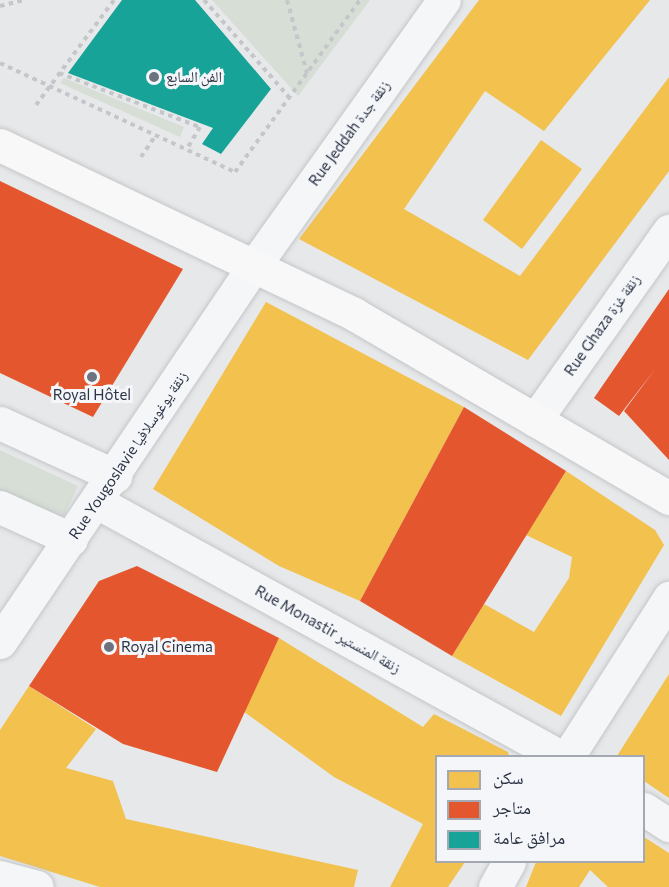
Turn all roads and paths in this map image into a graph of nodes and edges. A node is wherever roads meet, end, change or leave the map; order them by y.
1 (24, 0) edge
2 (114, 0) edge
3 (204, 0) edge
4 (287, 0) edge
5 (360, 0) edge
6 (444, 0) edge
7 (0, 6) edge
8 (0, 63) edge
9 (60, 73) junction
10 (307, 73) junction
11 (50, 86) junction
12 (289, 97) junction
13 (36, 105) dead end
14 (156, 135) junction
15 (0, 145) edge
16 (186, 150) junction
17 (141, 158) dead end
18 (669, 231) edge
19 (254, 266) junction
20 (535, 420) junction
21 (0, 423) edge
22 (115, 476) junction
23 (669, 498) edge
24 (97, 502) junction
25 (0, 507) edge
26 (71, 539) junction
27 (669, 598) edge
28 (0, 642) edge
29 (557, 755) edge
30 (569, 755) edge
31 (645, 810) edge
32 (669, 825) edge
33 (508, 863) edge
34 (0, 878) edge
35 (37, 887) edge
36 (495, 887) edge

1 - 7 path
2 - 9 path
3 - 12 path
4 - 10 path
5 - 10 path
6 - 19 street, Rue Jeddah زنقة جدة
8 - 11 path
9 - 11 path
9 - 16 path
10 - 12 path
11 - 13 path
11 - 14 path
12 - 16 path
14 - 16 path
14 - 17 path
15 - 19 main road
18 - 20 street, Rue Ghaza زنقة غزة
19 - 20 main road
19 - 22 street, Rue Yougoslavie زنقة يوغوسلافيا
20 - 23 main road
21 - 22 street
22 - 24 street, Rue Yougoslavie زنقة يوغوسلافيا
24 - 26 street, Rue Yougoslavie زنقة يوغوسلافيا
24 - 29 street, Rue Monastir زنقة المنستير
25 - 26 street
26 - 28 street, Rue Yougoslavie زنقة يوغوسلافيا
27 - 30 street
31 - 32 street
33 - 36 street
34 - 35 street

